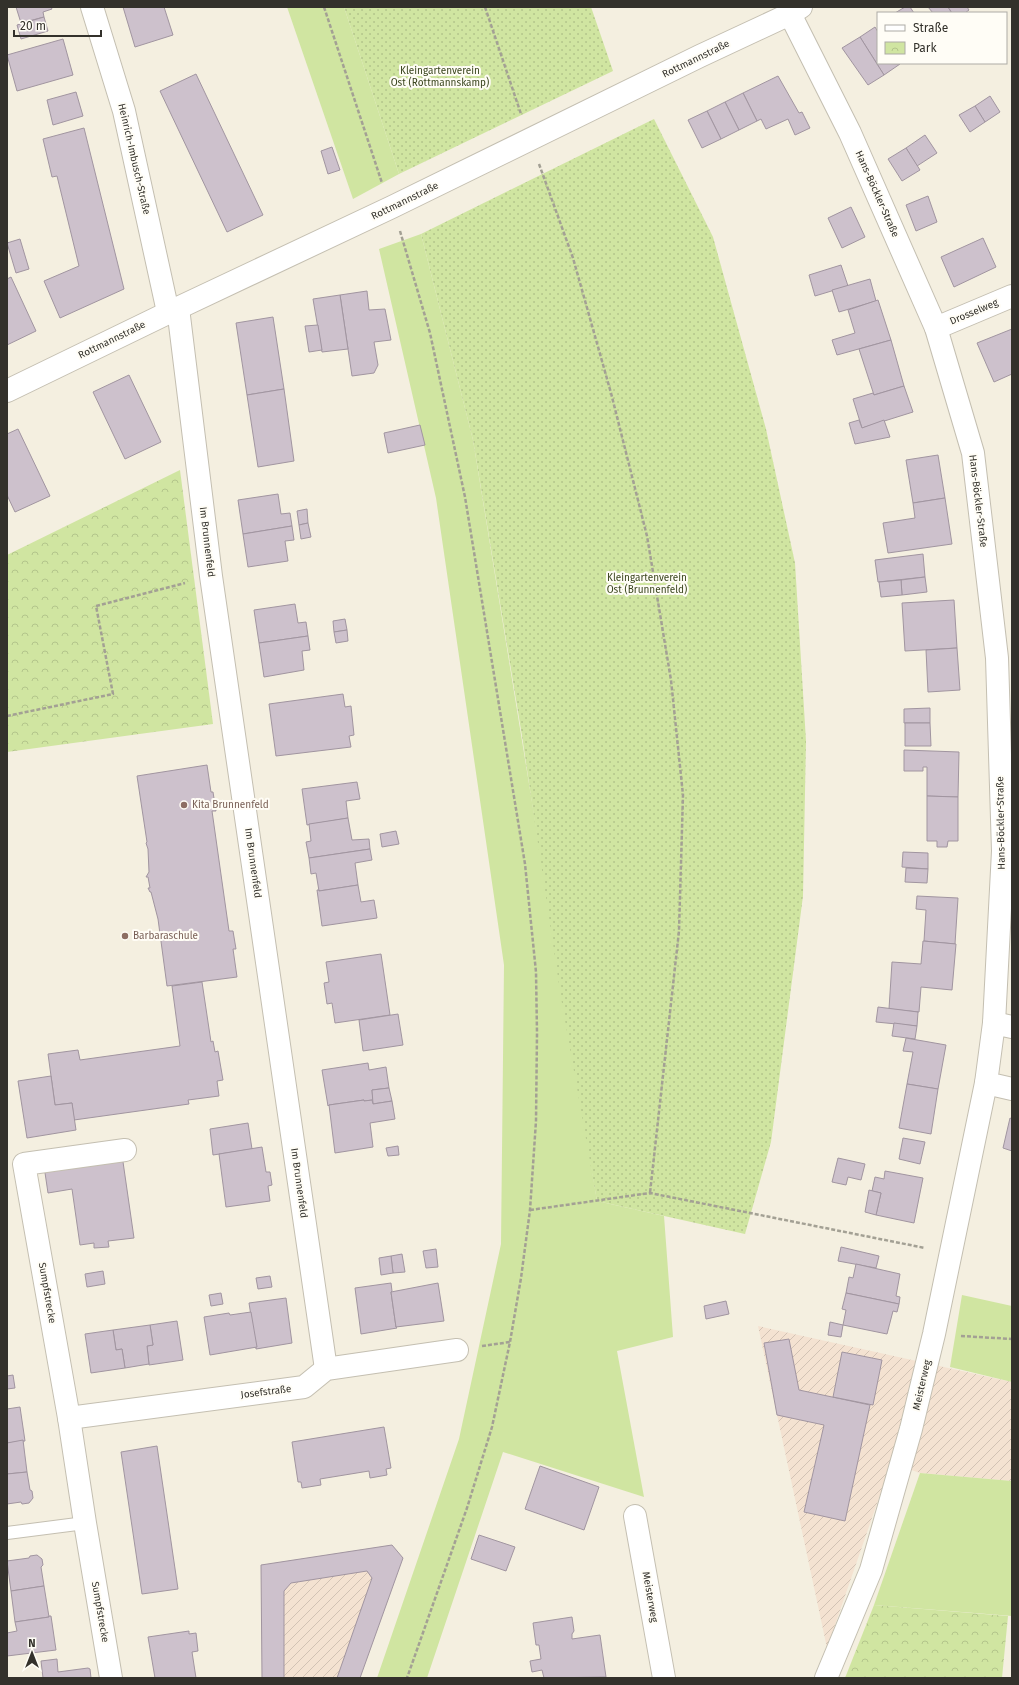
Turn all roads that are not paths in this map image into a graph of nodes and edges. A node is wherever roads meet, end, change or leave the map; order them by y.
1 (92, 7) edge
2 (796, 10) edge
3 (1012, 296) edge
4 (173, 310) junction
5 (936, 328) junction
6 (7, 391) edge
7 (1005, 656) edge
8 (1003, 1025) edge
9 (986, 1083) junction
10 (1012, 1089) edge
11 (125, 1150) dead end
12 (457, 1350) dead end
13 (326, 1369) junction
14 (69, 1418) junction
15 (635, 1516) dead end
16 (85, 1523) junction
17 (7, 1533) edge
18 (111, 1678) edge
19 (664, 1678) edge
20 (826, 1678) edge

1 - 4 street, Heinrich-Imbusch-Straße
2 - 4 street, Rottmannstraße
2 - 5 street, Hans-Böckler-Straße
3 - 5 street, Drosselweg
4 - 6 street, Rottmannstraße
4 - 13 street, Im Brunnenfeld
5 - 7 street, Hans-Böckler-Straße
7 - 8 street, Hans-Böckler-Straße
8 - 9 street, Hans-Böckler-Straße
9 - 10 street
9 - 20 street, Meisterweg
11 - 14 street, Sumpfstrecke
12 - 13 street
13 - 14 street, Josefstraße
14 - 16 street, Sumpfstrecke
15 - 19 street, Meisterweg
16 - 17 lane
16 - 18 street, Sumpfstrecke

